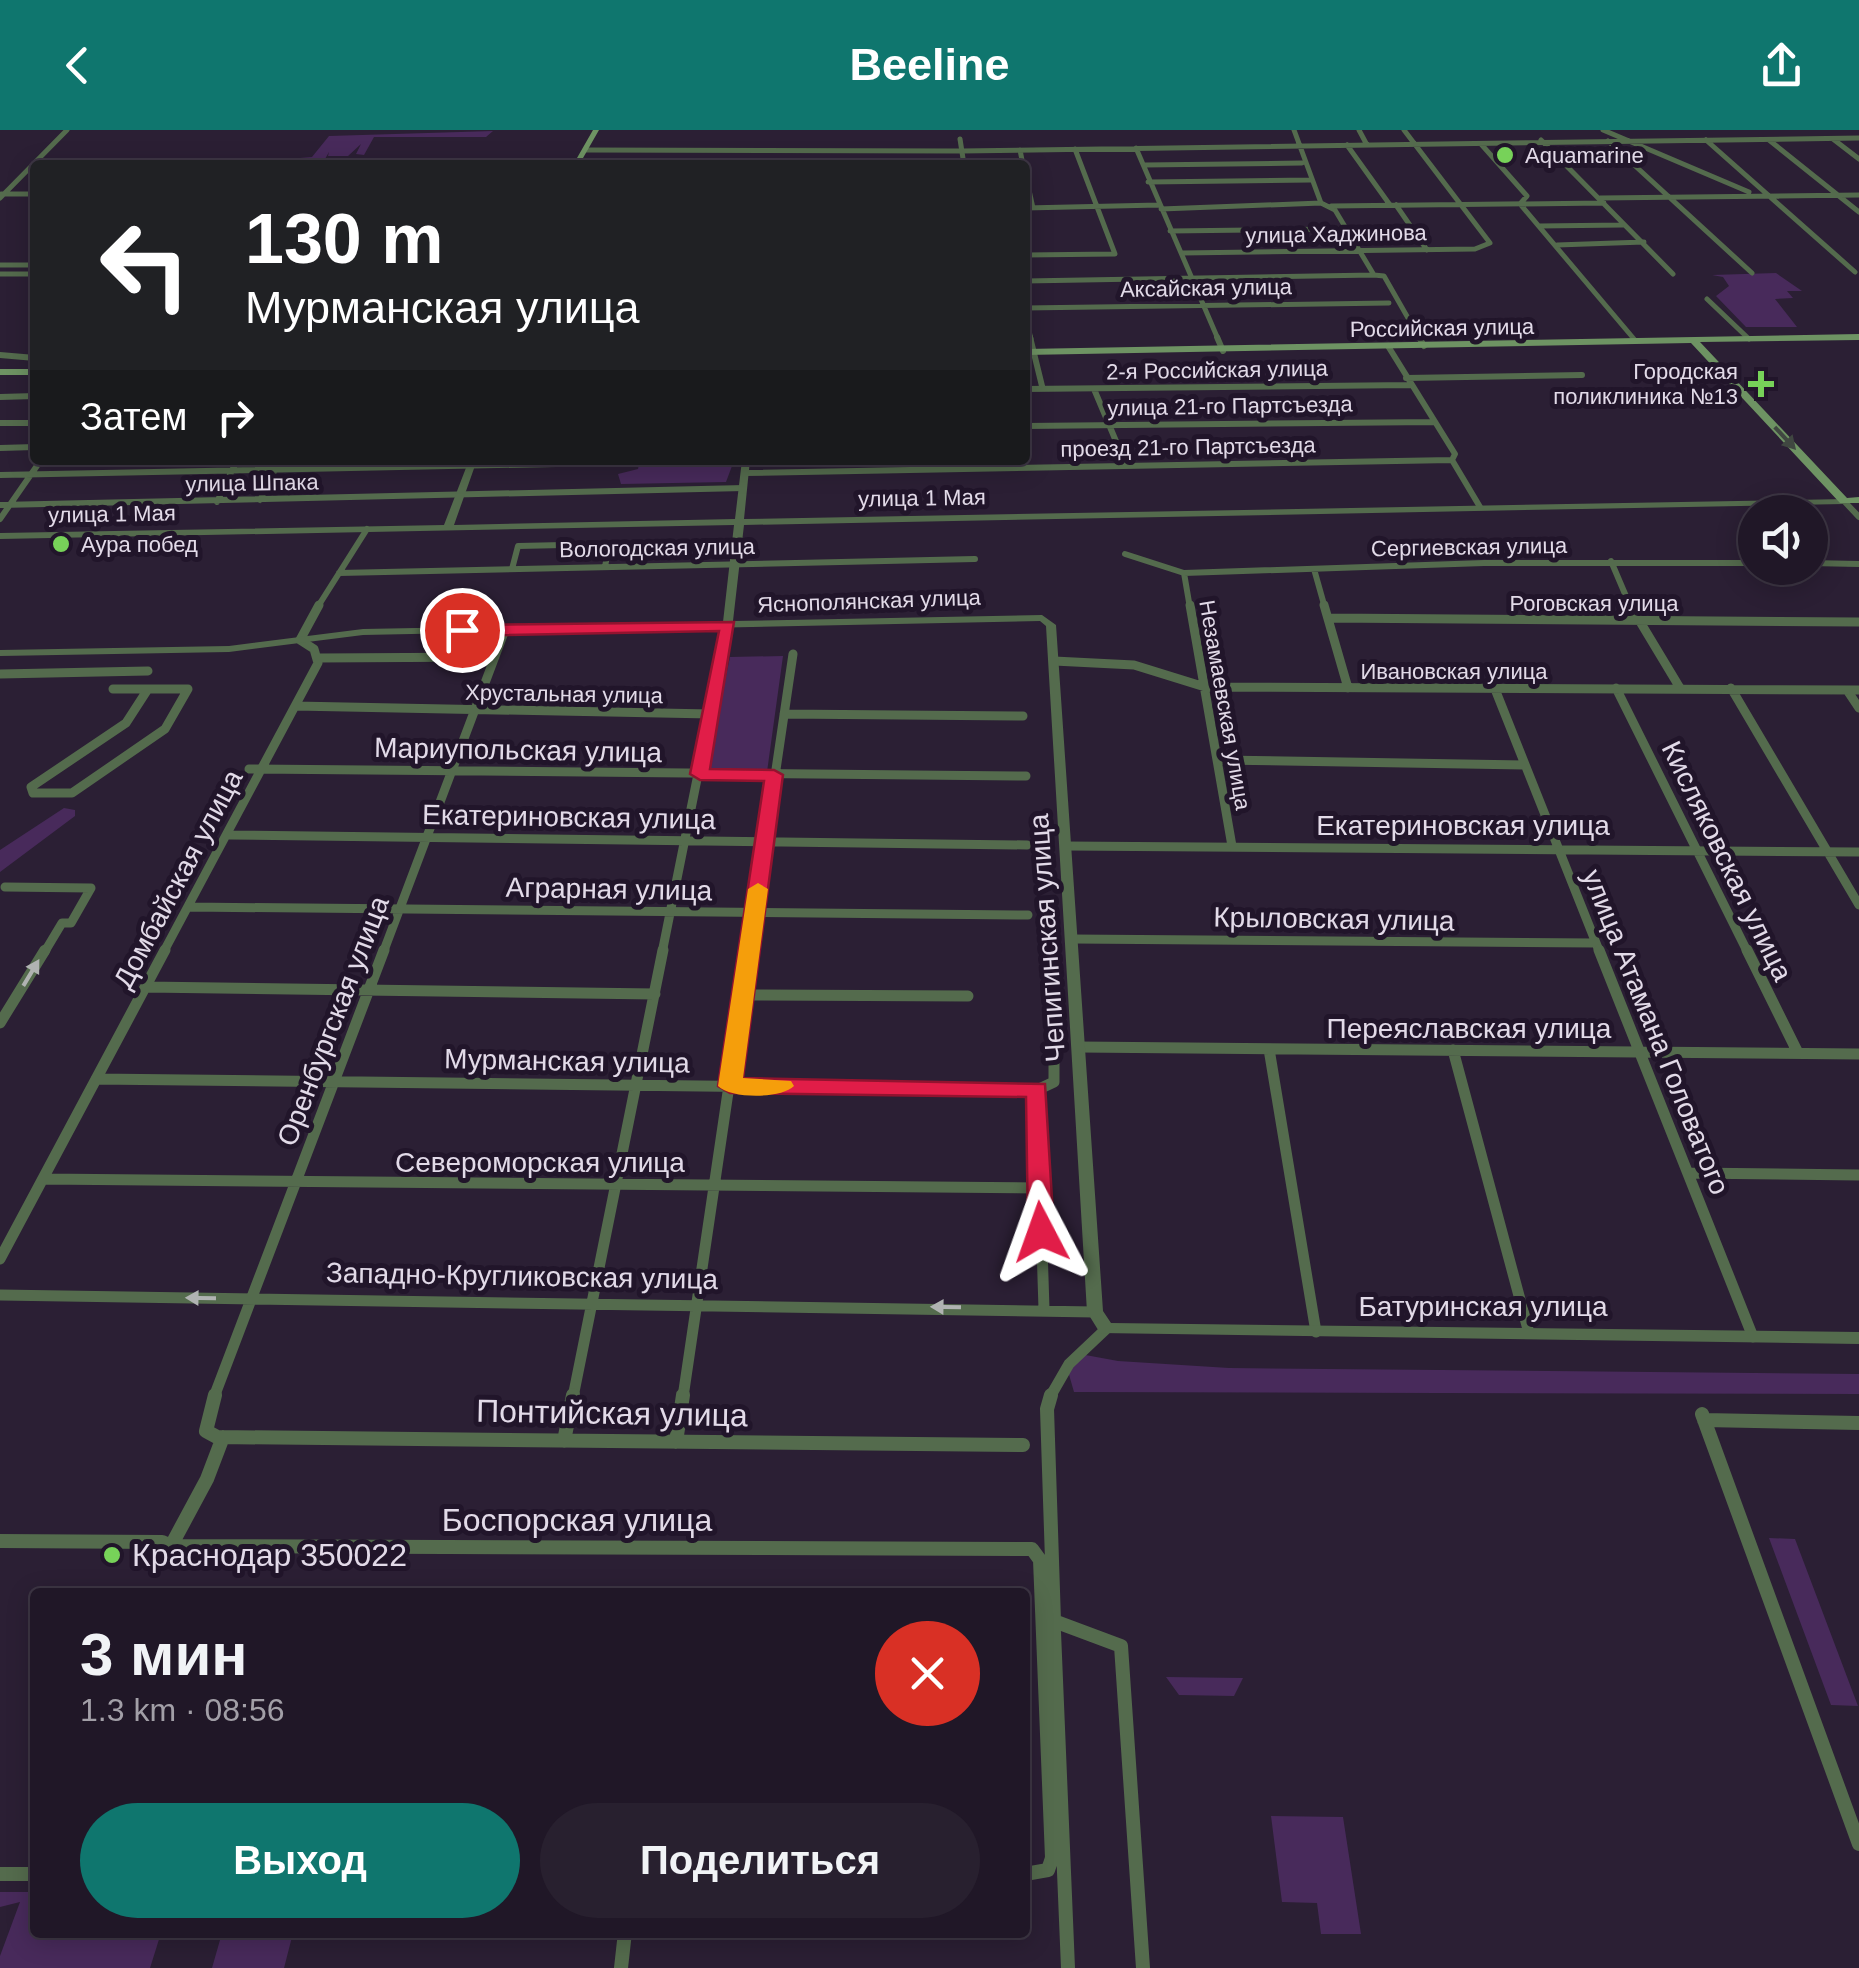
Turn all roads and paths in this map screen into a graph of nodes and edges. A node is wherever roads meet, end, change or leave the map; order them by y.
1 (67, 130) edge
2 (596, 130) edge
3 (1294, 130) edge
4 (1360, 130) edge
5 (1404, 130) edge
6 (1603, 130) edge
7 (960, 138) dead end
8 (1832, 138) junction
9 (1859, 138) edge
10 (1768, 139) junction
11 (1541, 140) junction
12 (1705, 140) junction
13 (1608, 141) junction
14 (1631, 141) junction
15 (1482, 144) junction
16 (1347, 145) junction
17 (1367, 145) junction
18 (1413, 145) junction
19 (1299, 146) junction
20 (1136, 148) junction
21 (1076, 149) junction
22 (584, 150) junction
23 (1020, 150) junction
24 (779, 151) junction
25 (845, 151) junction
26 (911, 151) junction
27 (961, 151) junction
28 (37, 160) edge
29 (579, 160) edge
30 (778, 160) edge
31 (846, 160) edge
32 (912, 160) edge
33 (963, 160) edge
34 (1022, 160) edge
35 (1859, 160) edge
36 (1302, 163) junction
37 (1144, 165) junction
38 (30, 167) edge
39 (1310, 180) junction
40 (1148, 182) junction
41 (1030, 192) edge
42 (30, 194) edge
43 (1754, 195) junction
44 (1770, 195) junction
45 (1839, 195) junction
46 (1859, 195) edge
47 (1, 196) edge
48 (1670, 196) junction
49 (1602, 200) junction
50 (1320, 203) junction
51 (1458, 204) junction
52 (1520, 204) junction
53 (1393, 205) junction
54 (1330, 206) junction
55 (1100, 207) junction
56 (1160, 207) junction
57 (1030, 208) edge
58 (1034, 208) junction
59 (1859, 212) edge
60 (1623, 225) dead end
61 (1539, 226) junction
62 (1345, 229) junction
63 (1170, 231) junction
64 (1644, 242) junction
65 (1556, 244) junction
66 (1358, 250) junction
67 (1427, 250) junction
68 (1182, 253) junction
69 (1030, 255) edge
70 (30, 265) edge
71 (0, 266) edge
72 (1855, 272) dead end
73 (1752, 273) dead end
74 (0, 274) edge
75 (30, 274) edge
76 (1673, 274) dead end
77 (1374, 275) junction
78 (1194, 278) junction
79 (1030, 280) edge
80 (1706, 299) dead end
81 (1388, 303) dead end
82 (1205, 306) junction
83 (1030, 312) edge
84 (1859, 338) edge
85 (1749, 339) junction
86 (1634, 340) dead end
87 (1694, 342) junction
88 (1424, 346) junction
89 (1389, 347) junction
90 (1222, 350) junction
91 (1030, 353) edge
92 (0, 355) edge
93 (1030, 356) edge
94 (30, 358) edge
95 (30, 370) edge
96 (0, 371) edge
97 (1582, 375) dead end
98 (1409, 381) junction
99 (1042, 386) junction
100 (1030, 388) edge
101 (1094, 389) junction
102 (30, 396) edge
103 (0, 397) edge
104 (1436, 422) junction
105 (0, 423) edge
106 (30, 423) edge
107 (1030, 426) edge
108 (1109, 426) junction
109 (30, 447) edge
110 (0, 448) edge
111 (1452, 460) junction
112 (37, 465) edge
113 (235, 465) edge
114 (278, 465) edge
115 (416, 465) edge
116 (471, 465) edge
117 (746, 465) edge
118 (1126, 465) junction
119 (276, 470) junction
120 (232, 472) junction
121 (745, 473) junction
122 (30, 475) junction
123 (0, 476) edge
124 (744, 488) junction
125 (462, 496) junction
126 (260, 500) junction
127 (1851, 500) edge
128 (217, 502) junction
129 (10, 504) junction
130 (0, 505) edge
131 (1480, 508) junction
132 (1859, 517) edge
133 (0, 519) edge
134 (741, 522) junction
135 (448, 527) junction
136 (367, 529) junction
137 (0, 536) edge
138 (1125, 554) dead end
139 (975, 559) dead end
140 (1611, 562) junction
141 (1738, 563) edge
142 (1828, 563) edge
143 (738, 564) junction
144 (1859, 564) edge
145 (605, 567) junction
146 (512, 569) junction
147 (1314, 569) junction
148 (339, 573) junction
149 (1184, 573) junction
150 (1329, 618) junction
151 (1049, 621) joint
152 (1637, 621) junction
153 (1859, 622) edge
154 (728, 625) junction
155 (305, 627) junction
156 (505, 630) junction
157 (363, 632) junction
158 (321, 636) junction
159 (302, 643) junction
160 (219, 652) junction
161 (792, 654) dead end
162 (0, 657) edge
163 (495, 657) junction
164 (318, 658) junction
165 (14, 660) junction
166 (1054, 661) junction
167 (2, 677) edge
168 (1205, 688) junction
169 (1348, 688) junction
170 (1616, 688) junction
171 (1680, 688) junction
172 (1731, 688) junction
173 (113, 689) dead end
174 (143, 689) junction
175 (1495, 689) junction
176 (1847, 690) junction
177 (1859, 690) edge
178 (296, 706) junction
179 (1859, 708) edge
180 (475, 710) junction
181 (711, 714) junction
182 (784, 714) junction
183 (1023, 716) dead end
184 (1219, 760) junction
185 (1524, 765) junction
186 (249, 768) dead end
187 (263, 769) junction
188 (452, 772) junction
189 (700, 774) junction
190 (774, 775) junction
191 (1026, 776) dead end
192 (229, 835) junction
193 (427, 838) junction
194 (685, 841) junction
195 (764, 842) junction
196 (1027, 844) dead end
197 (1066, 846) junction
198 (1232, 846) junction
199 (1558, 848) junction
200 (1695, 849) junction
201 (1828, 852) junction
202 (1859, 852) edge
203 (4, 888) dead end
204 (1859, 904) edge
205 (190, 907) junction
206 (400, 909) junction
207 (671, 912) junction
208 (755, 913) junction
209 (1028, 915) dead end
210 (1073, 938) junction
211 (1595, 944) junction
212 (146, 987) junction
213 (369, 990) junction
214 (655, 994) junction
215 (744, 994) junction
216 (968, 996) dead end
217 (0, 1024) edge
218 (1079, 1047) junction
219 (1269, 1049) junction
220 (1453, 1050) junction
221 (1054, 1052) dead end
222 (1640, 1052) junction
223 (1798, 1053) junction
224 (1859, 1054) edge
225 (96, 1079) junction
226 (335, 1080) junction
227 (638, 1085) junction
228 (730, 1086) junction
229 (1037, 1090) junction
230 (1689, 1173) junction
231 (1859, 1175) edge
232 (43, 1179) junction
233 (296, 1183) junction
234 (618, 1184) junction
235 (714, 1185) junction
236 (1038, 1188) junction
237 (0, 1259) edge
238 (0, 1295) edge
239 (252, 1298) junction
240 (594, 1302) junction
241 (697, 1302) junction
242 (1044, 1309) junction
243 (1095, 1312) junction
244 (1106, 1329) junction
245 (1316, 1332) junction
246 (1529, 1333) junction
247 (1753, 1337) junction
248 (1859, 1338) edge
249 (1859, 1423) edge
250 (204, 1427) joint
251 (223, 1437) junction
252 (564, 1440) junction
253 (676, 1442) junction
254 (1023, 1445) dead end
255 (0, 1542) edge
256 (171, 1546) junction
257 (1054, 1632) dead end
258 (1859, 1844) edge
259 (1030, 1873) edge
260 (0, 1874) edge
261 (30, 1874) edge
262 (624, 1938) edge
263 (621, 1968) edge
264 (1068, 1968) edge
265 (1142, 1968) edge

1 - 28 street
2 - 22 main road
3 - 19 street
4 - 17 street
5 - 18 street
6 - 14 street
7 - 27 street
8 - 9 street
8 - 10 street
8 - 35 street
10 - 12 street
10 - 45 street
11 - 13 street
11 - 15 street
11 - 49 street
12 - 14 street
12 - 44 street
13 - 14 street
13 - 48 street
14 - 43 street
15 - 18 street
15 - 52 street
16 - 17 street
16 - 19 street
16 - 53 street
17 - 18 street
18 - 51 street
19 - 20 street
19 - 36 street
20 - 21 street
20 - 37 street
21 - 23 street
21 - 55 street
22 - 24 street
22 - 29 main road
23 - 27 street
23 - 34 street
24 - 25 street
24 - 30 street
25 - 26 street
25 - 31 street
26 - 27 street
26 - 32 street
27 - 33 street
36 - 37 street
36 - 39 street
37 - 40 street
38 - 47 street
39 - 40 street
39 - 50 street
40 - 56 street
41 - 58 street
42 - 47 street
43 - 44 street
43 - 48 street
44 - 45 street
44 - 72 street
45 - 46 street
45 - 59 street
48 - 49 street
48 - 73 street
49 - 52 street
49 - 64 street
50 - 54 street
50 - 56 street
51 - 52 street
51 - 53 street
51 - 67 street, улица Хаджинова
52 - 61 street
53 - 54 street
53 - 67 street
54 - 62 street
55 - 56 street
55 - 58 street
55 - 69 street
56 - 63 street
57 - 58 street
60 - 61 street
61 - 65 street
62 - 63 street
62 - 66 street
63 - 68 street
64 - 65 street
64 - 76 street
65 - 86 street
66 - 67 street, улица Хаджинова
66 - 68 street, улица Хаджинова
66 - 77 street
68 - 78 street
70 - 71 street
74 - 75 street
77 - 78 street
77 - 88 street
78 - 79 street
78 - 82 street
80 - 85 street
81 - 82 street, Аксайская улица
82 - 83 street, Аксайская улица
82 - 90 street
84 - 85 main road, Российская улица
84 - 87 main road, Российская улица
85 - 87 main road, Российская улица
87 - 88 main road, Российская улица
87 - 89 main road, Российская улица
87 -> 127 main road
88 - 89 main road, Российская улица
89 - 90 main road, Российская улица
89 - 98 street
90 - 91 main road, Российская улица
92 - 94 street
93 - 99 street
95 - 96 main road
97 - 98 street, 2-я Российская улица
98 - 101 street, 2-я Российская улица
98 - 104 street
99 - 100 street, 2-я Российская улица
99 - 101 street, 2-я Российская улица
101 - 108 street
102 - 103 street
104 - 108 street, улица 21-го Партсъезда
104 - 111 street
105 - 106 street
107 - 108 street, улица 21-го Партсъезда
108 - 118 street
109 - 110 street
111 - 118 street, проезд 21-го Партсъезда
111 - 131 street
112 - 122 street
113 - 120 street
114 - 119 street
115 - 119 street
116 - 125 street
117 - 121 street
118 - 121 street, проезд 21-го Партсъезда
119 - 120 street
119 - 126 street
120 - 122 street
120 - 128 street
121 - 124 street
122 - 123 street
122 - 129 street
124 - 125 street, улица Шпака
124 - 134 street
125 - 126 street, улица Шпака
125 - 135 street
126 - 128 street, улица Шпака
127 - 131 street, улица 1 Мая
127 - 132 street
128 - 129 street, улица Шпака
129 - 130 street, улица Шпака
129 - 133 street
131 - 134 street, улица 1 Мая
134 - 135 street, улица 1 Мая
134 - 143 street
135 - 136 street, улица 1 Мая
136 - 137 street, улица 1 Мая
136 - 148 street
138 - 149 street, Незамаевская улица
139 - 143 street, Вологодская улица
140 - 141 street, Сергиевская улица
140 - 147 street, Сергиевская улица
140 - 152 street
142 - 144 street
143 - 145 street, Вологодская улица
143 - 154 street
145 - 146 street, Вологодская улица
145 - 146 street
146 - 148 street, Вологодская улица
147 - 149 street, Сергиевская улица
147 - 150 street
148 - 155 street
149 - 168 street, Незамаевская улица
150 - 152 street, Роговская улица
150 - 169 street
151 - 154 street, Яснополянская улица
151 - 166 street, Чепигинская улица
152 - 153 street, Роговская улица
152 - 171 street
154 - 156 street, Яснополянская улица
154 - 181 street
155 - 158 street
155 - 159 street
156 - 157 street, Яснополянская улица
156 - 163 street, Оренбургская улица
157 - 158 street
157 - 159 street
158 - 159 street
159 - 160 street
159 - 164 street
160 - 162 street
160 - 165 street
161 - 182 street
162 - 165 street
163 - 164 street
163 - 180 street, Оренбургская улица
164 - 178 street, Домбайская улица
165 - 167 street
166 - 168 street, Ивановская улица
166 - 197 street, Чепигинская улица
167 - 174 street
168 - 169 street, Ивановская улица
168 - 184 street, Незамаевская улица
169 - 175 street, Ивановская улица
170 - 171 street, Ивановская улица
170 - 175 street, Ивановская улица
170 - 200 street, Кисляковская улица
171 - 172 street, Ивановская улица
172 - 176 street, Ивановская улица
172 - 201 street
173 - 174 street
174 - 174 street
175 - 185 street, улица Атамана Головатого
176 - 177 street, Ивановская улица
176 - 179 street
178 - 180 street, Хрустальная улица
178 - 187 street, Домбайская улица
180 - 181 street, Хрустальная улица
180 - 188 street, Оренбургская улица
181 - 189 street
182 - 183 street
182 - 190 street
184 - 185 street
184 - 198 street, Незамаевская улица
185 - 199 street, улица Атамана Головатого
186 - 187 street, Мариупольская улица
187 - 188 street, Мариупольская улица
187 - 192 street, Домбайская улица
188 - 189 street, Мариупольская улица
188 - 193 street, Оренбургская улица
189 - 190 street, Мариупольская улица
189 - 194 street
190 - 191 street, Мариупольская улица
190 - 195 street
192 - 193 street, Екатериновская улица
192 - 205 street, Домбайская улица
193 - 194 street, Екатериновская улица
193 - 206 street, Оренбургская улица
194 - 195 street, Екатериновская улица
194 - 207 street
195 - 196 street, Екатериновская улица
195 - 208 street
197 - 198 street, Екатериновская улица
197 - 210 street, Чепигинская улица
198 - 199 street, Екатериновская улица
199 - 200 street, Екатериновская улица
199 - 211 street, улица Атамана Головатого
200 - 201 street, Екатериновская улица
200 - 223 street, Кисляковская улица
201 - 202 street, Екатериновская улица
201 - 204 street
217 -> 203 street
205 - 206 street, Аграрная улица
205 - 212 street, Домбайская улица
206 - 207 street, Аграрная улица
206 - 213 street, Оренбургская улица
207 - 208 street, Аграрная улица
207 - 214 street
208 - 209 street, Аграрная улица
208 - 215 street
210 - 211 street, Крыловская улица
210 - 218 street, Чепигинская улица
211 - 222 street, улица Атамана Головатого
212 - 213 street
212 - 225 street, Домбайская улица
213 - 214 street
213 - 226 street, Оренбургская улица
214 - 227 street
215 - 216 street
215 - 228 street
218 - 219 street, Переяславская улица
218 - 243 street, Чепигинская улица
219 - 220 street, Переяславская улица
219 - 245 street
220 - 222 street, Переяславская улица
220 - 246 street
221 - 229 street
222 - 223 street, Переяславская улица
222 - 230 street, улица Атамана Головатого
223 - 224 street, Переяславская улица
225 - 226 street, Мурманская улица
225 - 232 street, Домбайская улица
226 - 227 street, Мурманская улица
226 - 233 street, Оренбургская улица
227 - 228 street, Мурманская улица
227 - 234 street
228 - 229 street, Мурманская улица
228 - 235 street
229 - 236 street
230 - 231 street
230 - 247 street, улица Атамана Головатого
232 - 233 street, Североморская улица
232 - 237 street, Домбайская улица
233 - 234 street, Североморская улица
233 - 239 street, Оренбургская улица
234 - 235 street, Североморская улица
234 - 240 street
235 - 236 street, Североморская улица
235 - 241 street
236 - 242 street
239 -> 238 street, Западно-Кругликовская улица
239 - 240 street, Западно-Кругликовская улица
239 - 250 street, Оренбургская улица
240 - 241 street, Западно-Кругликовская улица
240 - 252 street
242 -> 241 street, Западно-Кругликовская улица
241 - 253 street
242 - 243 street, Западно-Кругликовская улица
243 - 244 street
244 - 245 street, Батуринская улица
244 - 265 street
245 - 246 street, Батуринская улица
246 - 247 street, Батуринская улица
247 - 248 street, Батуринская улица
249 - 258 street
250 - 251 street, Понтийская улица
251 - 252 street, Понтийская улица
251 - 256 street
252 - 253 street, Понтийская улица
253 - 254 street, Понтийская улица
255 - 256 street, Боспорская улица
256 - 259 street, Боспорская улица
257 - 264 street
260 - 261 street
262 - 263 street

